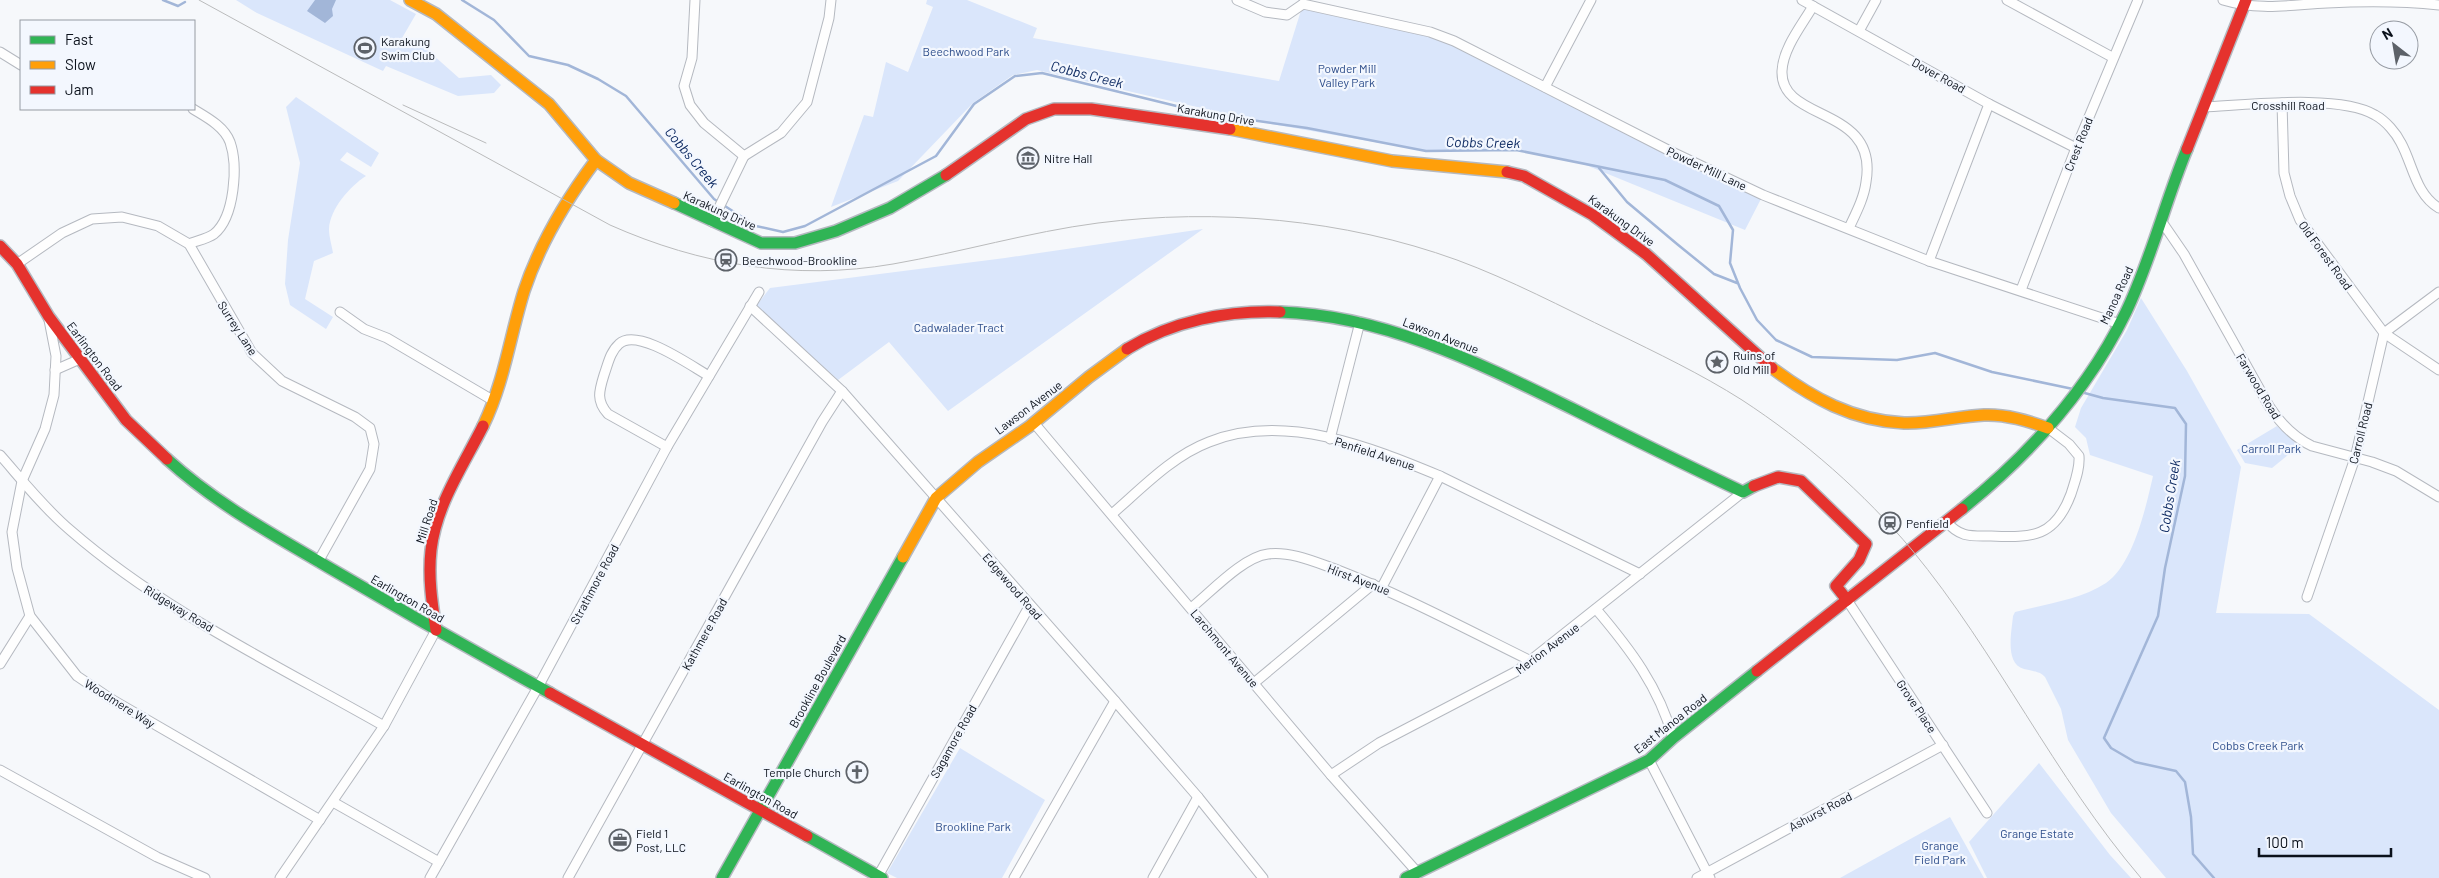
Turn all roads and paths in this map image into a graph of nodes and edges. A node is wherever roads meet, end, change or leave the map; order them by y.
1 (410, 0) edge
2 (695, 0) edge
3 (831, 0) edge
4 (1237, 0) edge
5 (1591, 0) edge
6 (1802, 0) edge
7 (1876, 0) edge
8 (2007, 0) edge
9 (2138, 0) edge
10 (2223, 0) edge
11 (1303, 2) edge
12 (2245, 3) edge
13 (2439, 5) edge
14 (1812, 6) junction
15 (1859, 30) junction
16 (0, 52) edge
17 (2112, 57) junction
18 (20, 65) edge
19 (1544, 87) junction
20 (2282, 103) junction
21 (1989, 104) junction
22 (2204, 107) junction
23 (195, 110) edge
24 (2076, 148) junction
25 (744, 156) junction
26 (596, 160) junction
27 (2439, 208) edge
28 (714, 218) junction
29 (2162, 222) junction
30 (1849, 228) junction
31 (188, 244) junction
32 (0, 246) edge
33 (1929, 262) junction
34 (17, 264) junction
35 (2021, 290) junction
36 (759, 292) dead end
37 (2439, 292) edge
38 (750, 306) junction
39 (340, 312) dead end
40 (49, 317) junction
41 (1360, 322) junction
42 (2120, 324) junction
43 (2384, 333) junction
44 (80, 359) junction
45 (55, 370) junction
46 (2439, 370) edge
47 (709, 376) junction
48 (842, 391) junction
49 (494, 401) junction
50 (1034, 422) junction
51 (2048, 428) junction
52 (1330, 439) junction
53 (667, 447) junction
54 (0, 455) edge
55 (2355, 458) junction
56 (1440, 476) junction
57 (22, 481) junction
58 (1743, 492) junction
59 (2439, 497) edge
60 (936, 498) junction
61 (1112, 514) junction
62 (1946, 522) junction
63 (1919, 541) joint
64 (318, 562) junction
65 (1640, 574) junction
66 (1373, 584) junction
67 (1382, 587) junction
68 (2308, 597) dead end
69 (1847, 600) junction
70 (1030, 605) junction
71 (1191, 608) junction
72 (1596, 609) junction
73 (30, 616) junction
74 (436, 630) junction
75 (1531, 661) junction
76 (0, 664) edge
77 (1254, 683) junction
78 (538, 687) junction
79 (1115, 701) junction
80 (384, 726) junction
81 (1673, 738) junction
82 (643, 745) junction
83 (1943, 745) junction
84 (1649, 760) junction
85 (0, 770) edge
86 (1332, 775) junction
87 (1198, 798) junction
88 (333, 802) junction
89 (760, 810) junction
90 (1987, 813) dead end
91 (320, 820) junction
92 (439, 862) junction
93 (1417, 872) junction
94 (1708, 875) edge
95 (879, 877) edge
96 (205, 878) edge
97 (280, 878) edge
98 (430, 878) edge
99 (568, 878) edge
100 (722, 878) edge
101 (1014, 878) edge
102 (1153, 878) edge
103 (1263, 878) edge
104 (1406, 878) edge
105 (1696, 878) edge

1 - 26 street, Karakung Drive
2 - 25 street
3 - 25 street
4 - 11 street
5 - 19 street
6 - 14 street, Dover Road
7 - 15 street
8 - 17 street
9 - 17 street, Crest Road
10 - 12 street
11 - 19 street, Powder Mill Lane
12 - 13 street
12 - 22 street, Manoa Road
14 - 15 street, Dover Road
14 - 30 street
15 - 21 street, Dover Road
16 - 18 street
17 - 24 street, Crest Road
19 - 30 street, Powder Mill Lane
20 - 22 street, Crosshill Road
20 - 27 street, Crosshill Road
20 - 43 street, Old Forest Road
21 - 24 street, Dover Road
21 - 33 street
22 - 29 street, Manoa Road
23 - 31 street
24 - 35 street, Crest Road
25 - 28 street
26 - 28 street, Karakung Drive
26 - 49 street, Mill Road
28 - 51 street, Karakung Drive
29 - 42 street, Manoa Road
29 - 55 street, Farwood Road
30 - 33 street, Powder Mill Lane
31 - 34 street, Surrey Lane
31 - 64 street, Surrey Lane
32 - 34 street, Earlington Road
33 - 35 street, Powder Mill Lane
34 - 40 street, Earlington Road
35 - 42 street, Powder Mill Lane
36 - 38 street, Strathmore Road
37 - 43 street
38 - 47 street, Strathmore Road
38 - 48 street, Edgewood Road
39 - 49 street
40 - 44 street, Earlington Road
40 - 45 street, Woodmere Way
41 - 50 street, Lawson Avenue
41 - 52 street
41 - 58 street, Lawson Avenue
42 - 51 street, Manoa Road
43 - 46 street, Old Forest Road
43 - 55 street, Carroll Road
44 - 45 street
44 - 64 street, Earlington Road
45 - 57 street, Woodmere Way
47 - 53 street, Strathmore Road
47 - 53 street
48 - 60 street, Edgewood Road
48 - 82 street, Kathmere Road
49 - 74 street, Mill Road
50 - 60 street, Lawson Avenue
50 - 61 street, Larchmont Avenue
51 - 62 street, Manoa Road
51 - 62 street
52 - 56 street, Penfield Avenue
52 - 61 street, Penfield Avenue
53 - 78 street, Strathmore Road
54 - 57 street, Ridgeway Road
55 - 59 street, Farwood Road
55 - 68 street, Carroll Road
56 - 65 street, Penfield Avenue
56 - 67 street
57 - 73 street, Woodmere Way
57 - 80 street, Ridgeway Road
58 - 65 street, Merion Avenue
58 - 69 street
60 - 70 street, Edgewood Road
60 - 89 street, Brookline Boulevard
61 - 71 street, Larchmont Avenue
62 - 63 street, Manoa Road
63 - 69 street, East Manoa Road
64 - 74 street, Earlington Road
65 - 72 street, Merion Avenue
66 - 67 street, Hirst Avenue
66 - 71 street, Hirst Avenue
66 - 77 street
67 - 75 street, Hirst Avenue
69 - 81 street, East Manoa Road
69 - 83 street, Grove Place
70 - 79 street, Edgewood Road
70 - 95 street, Sagamore Road
71 - 77 street, Larchmont Avenue
72 - 75 street, Merion Avenue
72 - 81 street
73 - 76 street
73 - 91 street, Woodmere Way
74 - 78 street, Earlington Road
74 - 80 street
75 - 86 street, Merion Avenue
77 - 86 street, Larchmont Avenue
78 - 82 street, Earlington Road
78 - 92 street, Strathmore Road
79 - 87 street, Edgewood Road
79 - 101 street
80 - 88 street
81 - 84 street, East Manoa Road
82 - 89 street, Earlington Road
82 - 99 street, Kathmere Road
83 - 90 street, Grove Place
83 - 94 street, Ashurst Road
84 - 93 street, East Manoa Road
84 - 94 street
85 - 96 street
86 - 93 street, Larchmont Avenue
87 - 102 street
87 - 103 street, Edgewood Road
88 - 91 street
88 - 92 street
89 - 95 street, Earlington Road
89 - 100 street, Brookline Boulevard
91 - 97 street
92 - 98 street, Strathmore Road
93 - 104 street, East Manoa Road
94 - 105 street, Ashurst Road

